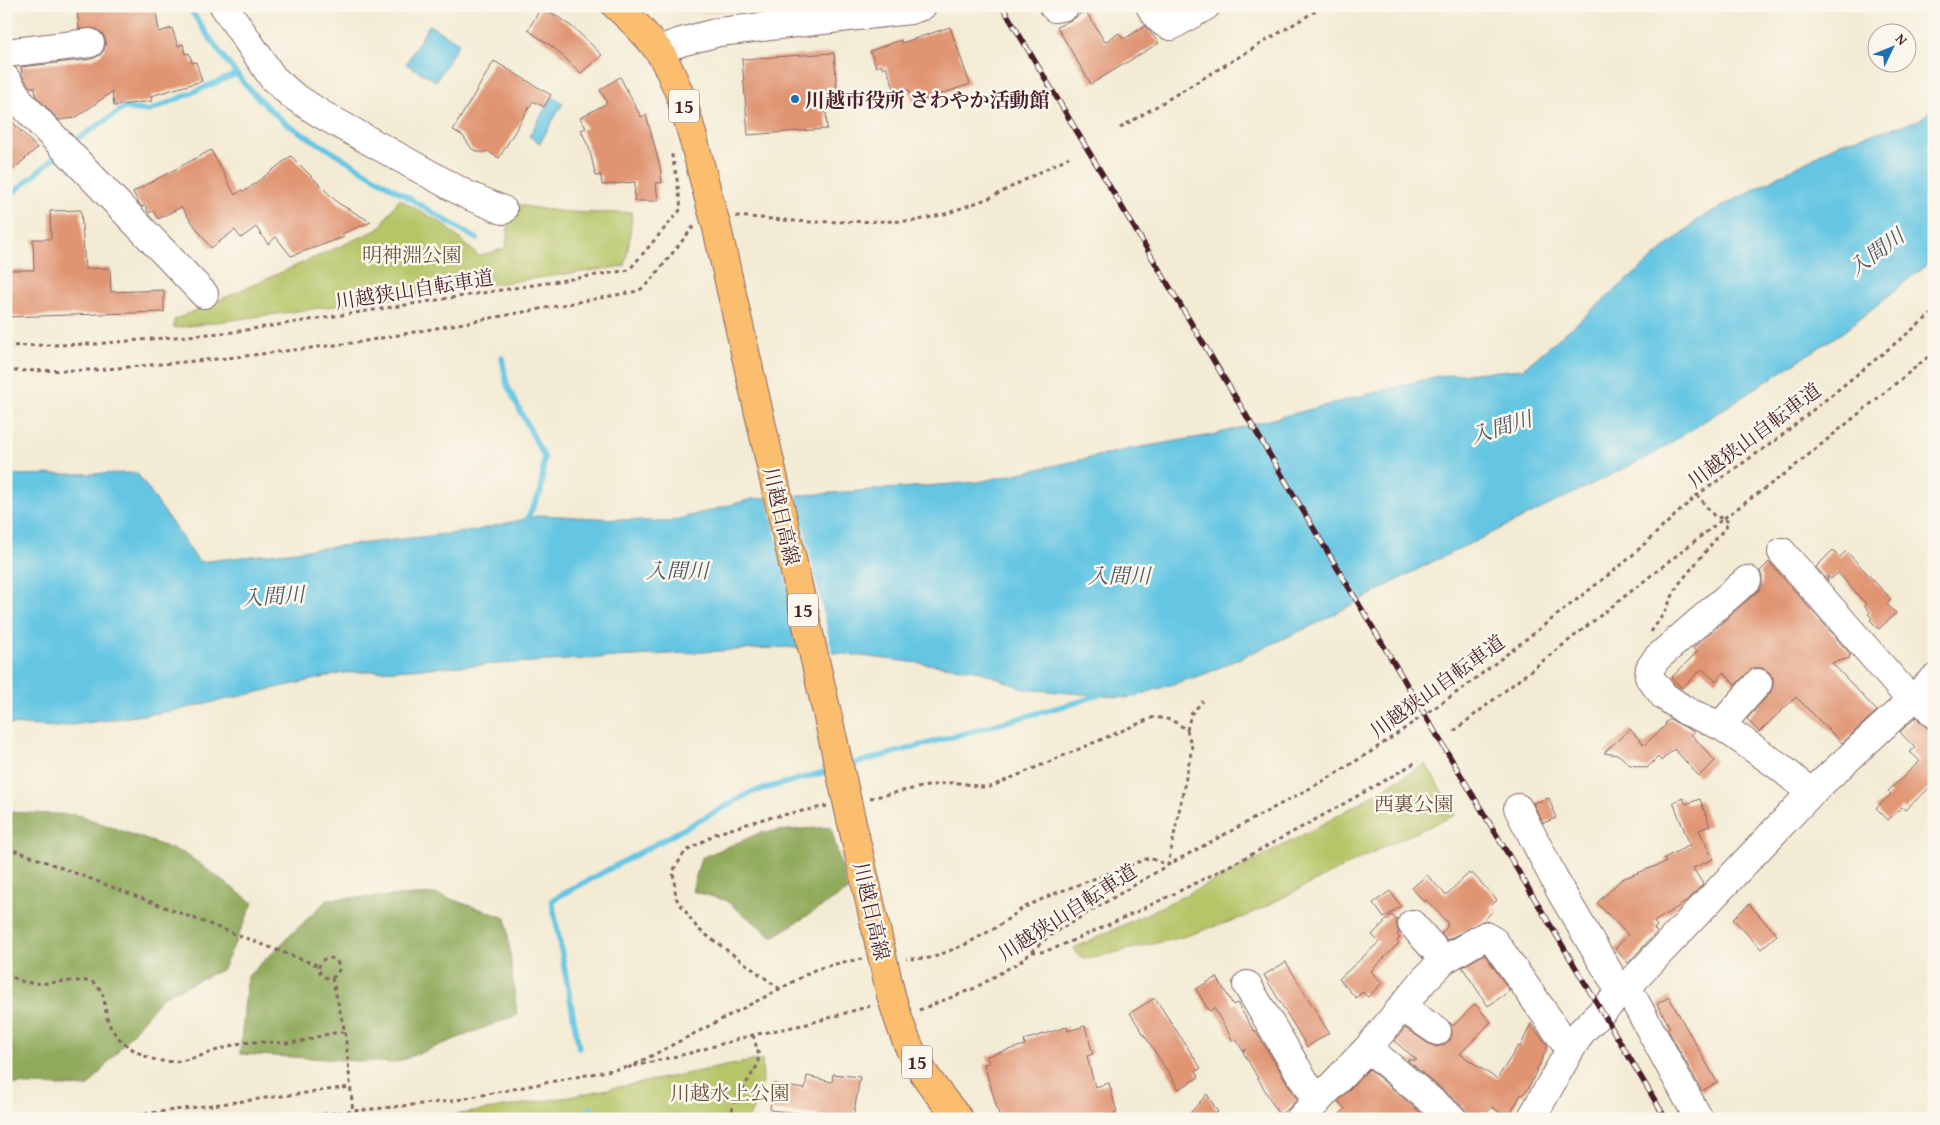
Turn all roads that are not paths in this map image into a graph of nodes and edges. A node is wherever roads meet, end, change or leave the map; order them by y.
1 (224, 6) edge
2 (616, 6) edge
3 (1053, 6) edge
4 (1066, 6) edge
5 (1150, 6) edge
6 (1206, 6) edge
7 (914, 8) edge
8 (90, 43) dead end
9 (658, 50) junction
10 (6, 53) edge
11 (6, 79) edge
12 (503, 210) dead end
13 (204, 294) dead end
14 (1782, 552) dead end
15 (1747, 580) dead end
16 (1758, 683) dead end
17 (1924, 697) edge
18 (1723, 728) junction
19 (1811, 793) junction
20 (1518, 808) dead end
21 (1412, 924) dead end
22 (1444, 960) junction
23 (1247, 985) dead end
24 (1624, 990) junction
25 (1402, 1007) junction
26 (1437, 1031) dead end
27 (1368, 1048) junction
28 (1570, 1050) junction
29 (1309, 1110) edge
30 (959, 1119) edge
31 (1453, 1119) edge
32 (1531, 1119) edge
33 (1699, 1119) edge

1 - 12 street
2 - 9 main road, 川越日高線 / 15
3 - 4 street
5 - 6 street
7 - 9 street
8 - 10 street
9 - 30 main road, 川越日高線 / 15, bridge
11 - 13 street
14 - 17 street
15 - 18 street
16 - 18 street
17 - 19 street
18 - 19 street
19 - 24 street
20 - 24 street
21 - 22 street
22 - 25 street
22 - 28 street
23 - 29 street
24 - 28 street
24 - 33 street
25 - 26 street
25 - 27 street
27 - 29 street
27 - 31 street
28 - 32 street

